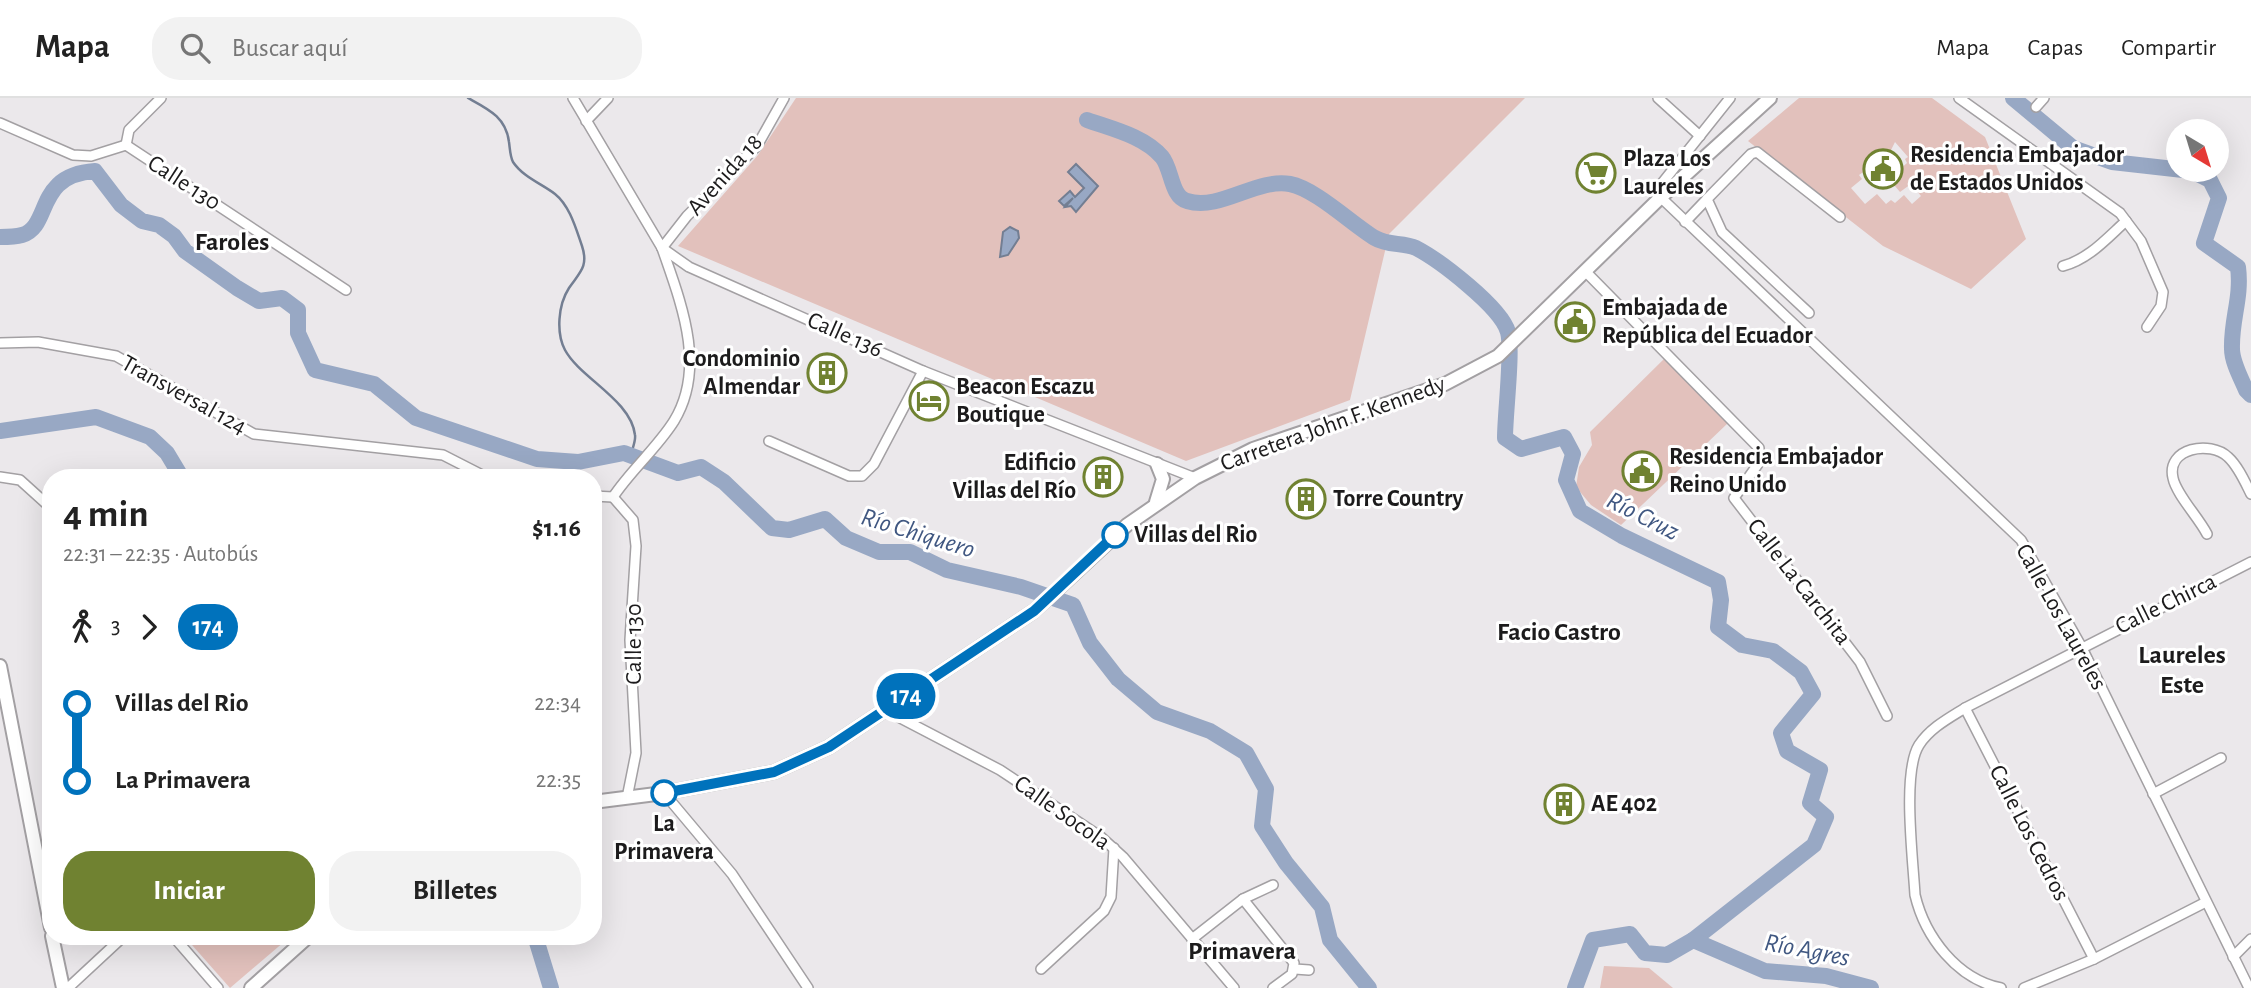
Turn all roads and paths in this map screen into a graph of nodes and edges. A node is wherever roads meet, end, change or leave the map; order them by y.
1 (161, 98) edge
2 (573, 98) edge
3 (608, 98) edge
4 (784, 98) edge
5 (1658, 98) edge
6 (1730, 98) edge
7 (1770, 98) edge
8 (1959, 98) edge
9 (2044, 98) edge
10 (2036, 107) dead end
11 (586, 121) junction
12 (0, 123) edge
13 (1700, 136) junction
14 (126, 145) junction
15 (1661, 198) junction
16 (1707, 199) junction
17 (1840, 216) dead end
18 (2126, 221) junction
19 (1685, 222) junction
20 (662, 248) junction
21 (2063, 266) dead end
22 (689, 267) junction
23 (1585, 271) junction
24 (673, 281) junction
25 (346, 290) dead end
26 (1809, 313) dead end
27 (2147, 327) dead end
28 (0, 343) edge
29 (923, 371) junction
30 (769, 441) dead end
31 (1157, 464) junction
32 (469, 469) edge
33 (0, 477) edge
34 (1195, 478) junction
35 (2251, 494) edge
36 (602, 496) edge
37 (612, 497) junction
38 (42, 500) edge
39 (1156, 502) junction
40 (2207, 534) dead end
41 (2251, 562) edge
42 (2081, 646) junction
43 (0, 666) edge
44 (1965, 708) junction
45 (885, 710) junction
46 (1887, 716) dead end
47 (2221, 758) dead end
48 (664, 793) junction
49 (2153, 794) junction
50 (627, 798) junction
51 (602, 801) edge
52 (1114, 848) junction
53 (42, 882) edge
54 (1273, 885) dead end
55 (1243, 899) junction
56 (2206, 902) junction
57 (1192, 939) junction
58 (2251, 939) edge
59 (54, 945) edge
60 (113, 945) edge
61 (181, 945) edge
62 (300, 945) edge
63 (2233, 957) junction
64 (2094, 959) junction
65 (1041, 969) dead end
66 (1295, 969) junction
67 (1309, 970) dead end
68 (62, 987) edge
69 (218, 988) edge
70 (251, 988) edge
71 (808, 988) edge
72 (1234, 988) edge
73 (1273, 988) edge
74 (2001, 988) edge
75 (2024, 988) edge
76 (2249, 988) edge

1 - 14 street
2 - 11 street, Calle 136
3 - 11 street
4 - 20 street, Avenida 18
5 - 13 street
6 - 13 street
7 - 15 main road, Carretera John F. Kennedy
8 - 18 street
9 - 10 street
11 - 20 street, Calle 136
12 - 14 street
13 - 15 street
14 - 25 street, Calle 130
15 - 19 street, Calle Los Laureles
15 - 23 main road, Carretera John F. Kennedy
16 - 17 street
16 - 19 street
16 - 26 street
18 - 21 street
18 - 27 street
19 - 42 street, Calle Los Laureles
20 - 22 street, Calle 136
20 - 24 street
22 - 24 street
22 - 29 street, Calle 136
23 - 34 main road, Carretera John F. Kennedy
23 - 46 street, Calle La Carchita
24 - 37 street
28 - 32 street, Transversal 124
29 - 30 street
29 - 31 street, Calle 136
31 - 34 street, Calle 136
31 - 39 main road
33 - 38 street
34 - 39 main road, Carretera John F. Kennedy
35 - 40 street
36 - 37 street
37 - 50 street, Calle 130
39 - 45 main road, Carretera John F. Kennedy
41 - 42 street, Calle Chirca
42 - 44 street, Calle Chirca
42 - 49 street, Calle Los Laureles
43 - 53 main road
44 - 64 street, Calle Los Cedros
44 - 74 street, Calle Chirca
45 - 48 main road, Carretera John F. Kennedy
45 - 52 street, Calle Socola
47 - 49 street
48 - 50 main road, Carretera John F. Kennedy
48 - 71 street
49 - 56 street, Calle Los Laureles
50 - 51 main road, Carretera John F. Kennedy
52 - 57 street, Calle Socola
52 - 65 street
54 - 55 street
55 - 57 street
55 - 66 street
56 - 63 street, Calle Los Laureles
56 - 64 street
57 - 72 street, Calle Socola
58 - 63 street
59 - 68 main road
60 - 68 street
61 - 69 street
62 - 70 main road
63 - 76 street, Calle Los Laureles
64 - 75 street
66 - 67 street
66 - 73 street

